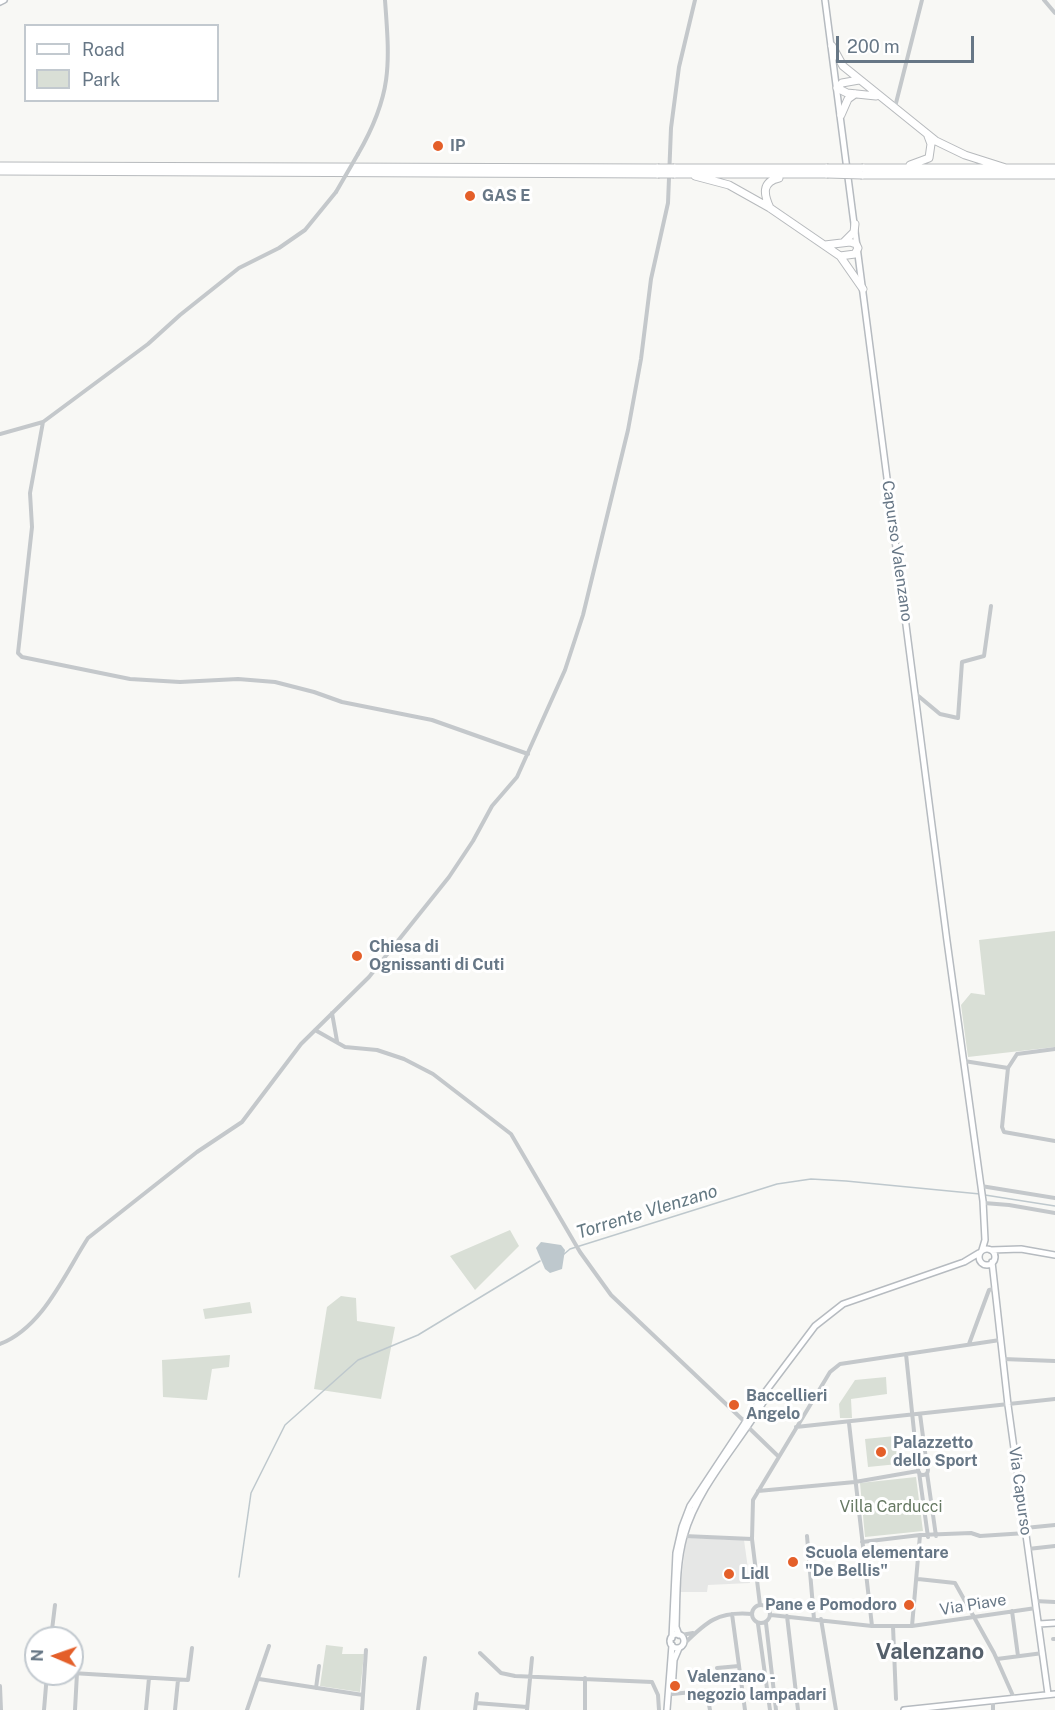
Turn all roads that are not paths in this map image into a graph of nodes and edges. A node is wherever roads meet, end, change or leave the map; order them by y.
1 (385, 0) edge
2 (695, 0) edge
3 (825, 0) edge
4 (922, 0) edge
5 (1044, 0) edge
6 (1055, 13) edge
7 (832, 46) junction
8 (859, 81) junction
9 (837, 88) junction
10 (855, 94) junction
11 (879, 97) junction
12 (895, 110) junction
13 (841, 115) junction
14 (927, 134) junction
15 (0, 166) edge
16 (878, 168) junction
17 (1010, 168) junction
18 (1055, 168) edge
19 (0, 171) edge
20 (658, 171) junction
21 (674, 171) junction
22 (825, 172) junction
23 (862, 172) junction
24 (1055, 175) edge
25 (695, 176) junction
26 (770, 208) junction
27 (855, 224) junction
28 (844, 242) junction
29 (822, 245) junction
30 (858, 248) junction
31 (840, 256) junction
32 (863, 289) junction
33 (43, 422) junction
34 (0, 434) edge
35 (991, 606) dead end
36 (915, 693) junction
37 (528, 754) junction
38 (332, 1011) junction
39 (315, 1030) junction
40 (337, 1042) junction
41 (1055, 1049) edge
42 (964, 1061) junction
43 (1008, 1068) junction
44 (1055, 1141) edge
45 (981, 1187) junction
46 (1055, 1198) edge
47 (983, 1202) junction
48 (1055, 1213) edge
49 (985, 1224) junction
50 (990, 1249) junction
51 (1008, 1250) junction
52 (980, 1252) junction
53 (1055, 1255) edge
54 (964, 1262) junction
55 (989, 1262) junction
56 (993, 1288) junction
57 (1000, 1340) junction
58 (0, 1344) edge
59 (969, 1345) junction
60 (906, 1354) junction
61 (1002, 1359) junction
62 (1055, 1361) edge
63 (1055, 1399) edge
64 (1008, 1405) junction
65 (913, 1414) junction
66 (920, 1414) junction
67 (849, 1423) junction
68 (747, 1424) junction
69 (922, 1426) junction
70 (796, 1427) junction
71 (914, 1427) junction
72 (778, 1456) junction
73 (927, 1467) junction
74 (919, 1471) junction
75 (927, 1473) junction
76 (855, 1482) junction
77 (757, 1491) junction
78 (934, 1521) junction
79 (926, 1522) junction
80 (1055, 1526) edge
81 (1025, 1531) junction
82 (920, 1535) junction
83 (684, 1536) junction
84 (807, 1536) dead end
85 (936, 1536) junction
86 (928, 1537) junction
87 (752, 1539) junction
88 (862, 1542) junction
89 (1055, 1546) edge
90 (1028, 1548) junction
91 (918, 1579) junction
92 (1055, 1602) edge
93 (1036, 1604) junction
94 (55, 1605) dead end
95 (760, 1605) junction
96 (1012, 1611) junction
97 (732, 1614) junction
98 (752, 1614) junction
99 (771, 1615) junction
100 (787, 1616) junction
101 (973, 1617) junction
102 (814, 1618) junction
103 (821, 1619) junction
104 (765, 1623) junction
105 (1055, 1623) edge
106 (758, 1624) junction
107 (1039, 1624) junction
108 (52, 1626) edge
109 (873, 1626) junction
110 (893, 1626) junction
111 (912, 1626) junction
112 (694, 1633) junction
113 (680, 1635) junction
114 (672, 1641) junction
115 (269, 1646) dead end
116 (681, 1646) junction
117 (192, 1648) dead end
118 (366, 1650) dead end
119 (1044, 1652) junction
120 (480, 1653) dead end
121 (1018, 1656) junction
122 (425, 1658) dead end
123 (532, 1658) dead end
124 (997, 1659) junction
125 (319, 1666) dead end
126 (739, 1666) junction
127 (717, 1668) dead end
128 (84, 1674) edge
129 (530, 1677) junction
130 (149, 1678) junction
131 (585, 1678) junction
132 (258, 1679) junction
133 (178, 1680) junction
134 (0, 1686) edge
135 (46, 1686) edge
136 (74, 1686) edge
137 (316, 1688) junction
138 (477, 1694) dead end
139 (670, 1694) junction
140 (1052, 1694) edge
141 (363, 1695) junction
142 (658, 1695) junction
143 (1014, 1698) junction
144 (896, 1699) dead end
145 (993, 1700) junction
146 (476, 1703) junction
147 (527, 1708) edge
148 (2, 1710) edge
149 (44, 1710) edge
150 (75, 1710) edge
151 (147, 1710) edge
152 (175, 1710) edge
153 (247, 1710) edge
154 (362, 1710) edge
155 (418, 1710) edge
156 (475, 1710) edge
157 (585, 1710) edge
158 (659, 1710) edge
159 (669, 1710) edge
160 (710, 1710) edge
161 (745, 1710) edge
162 (770, 1710) edge
163 (776, 1710) edge
164 (798, 1710) edge
165 (836, 1710) edge
166 (904, 1710) edge
167 (993, 1710) edge

1 - 33 street, bridge
2 - 37 street
3 - 7 street, Capurso Valenzano
4 - 12 street
5 - 6 street
7 - 8 highway
7 - 9 street, Capurso Valenzano
8 - 9 highway
8 - 11 highway
9 - 10 highway
9 - 13 street, Capurso Valenzano
10 - 11 highway
10 - 13 highway
11 - 12 highway
12 - 14 highway
13 - 27 street, Capurso Valenzano
14 - 16 highway
14 - 17 highway
15 - 20 highway
16 - 17 highway
16 - 23 highway
17 - 18 highway
19 - 20 highway
20 - 21 highway, bridge
21 - 22 highway
21 - 25 highway
22 - 23 highway, bridge
22 - 25 highway
22 - 26 highway
23 - 24 highway
25 - 26 highway
26 - 29 highway
27 - 28 highway
27 - 30 street, Capurso Valenzano
28 - 29 highway
28 - 30 highway
29 - 31 highway
30 - 31 highway
30 - 32 street, Capurso Valenzano
31 - 32 highway
32 - 36 street, Capurso Valenzano
33 - 34 street
33 - 37 street
35 - 36 street
36 - 42 street, Capurso Valenzano
37 - 38 street
38 - 39 street
38 - 40 street
39 - 40 street
39 - 58 street
40 - 68 street
41 - 43 street
42 - 43 street
42 - 45 street, Capurso Valenzano
43 - 44 street
45 - 46 street
45 - 47 street, Capurso Valenzano
47 - 48 street
47 - 49 street, Capurso Valenzano
49 - 50 street
49 - 52 street
50 - 51 street
50 - 52 street
50 - 55 street
51 - 53 street
51 - 55 street
52 - 54 street
52 - 55 street
54 - 55 street
54 - 68 street
55 - 56 street, Via Capurso
56 - 57 street, Via Capurso
56 - 59 street
57 - 59 street
57 - 61 street, Via Capurso
59 - 60 street
60 - 65 street
60 - 70 street
61 - 62 street
61 - 64 street, Via Capurso
63 - 64 street
64 - 66 street
64 - 81 street, Via Capurso
65 - 66 street
65 - 67 street
65 - 71 street
66 - 69 street
67 - 70 street
67 - 76 street
68 - 72 street
68 - 83 street
68 - 114 street
69 - 71 street
69 - 73 street
70 - 72 street
71 - 74 street
72 - 77 street
73 - 74 street
73 - 75 street
74 - 75 street
74 - 76 street
74 - 79 street
75 - 78 street
76 - 77 street
76 - 88 street
77 - 87 street
78 - 79 street
78 - 85 street
79 - 86 street
80 - 81 street
81 - 85 street
81 - 90 street, Via Capurso
82 - 86 street
82 - 88 street
82 - 91 street
83 - 87 street
83 - 113 street
84 - 102 street
85 - 86 street
87 - 95 street
88 - 109 street
89 - 90 street
90 - 93 street, Via Capurso
91 - 101 street
91 - 111 street
92 - 93 street, Via Piave
93 - 96 street, Via Piave
93 - 107 street, Via Capurso
94 - 108 street
95 - 98 street
95 - 99 street
96 - 101 street, Via Piave
96 - 121 street
97 - 98 street
97 - 112 street
97 - 126 street
98 - 106 street
99 - 100 street, Via Piave
99 - 104 street
100 - 102 street, Via Piave
100 - 164 street
101 - 111 street, Via Piave
101 - 124 street
102 - 103 street, Via Piave
103 - 109 street, Via Piave
103 - 165 street
104 - 106 street
104 - 163 street
105 - 107 street
106 - 162 street
107 - 119 street, Via Capurso
109 - 110 street, Via Piave
110 - 111 street, Via Piave
110 - 144 street
112 - 113 street
112 - 116 street
113 - 114 street
113 - 116 street
114 - 116 street
114 - 139 street
115 - 132 street
116 - 139 street
117 - 133 street
118 - 141 street
119 - 121 street
119 - 140 street, Via Capurso
120 - 129 street
121 - 124 street
122 - 155 street
123 - 129 street
124 - 143 street
125 - 137 street
126 - 127 street
126 - 161 street
128 - 130 street
129 - 131 street
129 - 147 street
130 - 133 street
130 - 151 street
131 - 142 street
131 - 157 street
132 - 137 street
132 - 153 street
133 - 152 street
134 - 148 street
135 - 149 street
136 - 150 street
137 - 141 street
138 - 146 street
139 - 142 street
139 - 159 street
139 - 160 street
140 - 143 street
141 - 154 street
142 - 158 street
143 - 145 street
145 - 166 street
145 - 167 street
146 - 147 street
146 - 156 street

